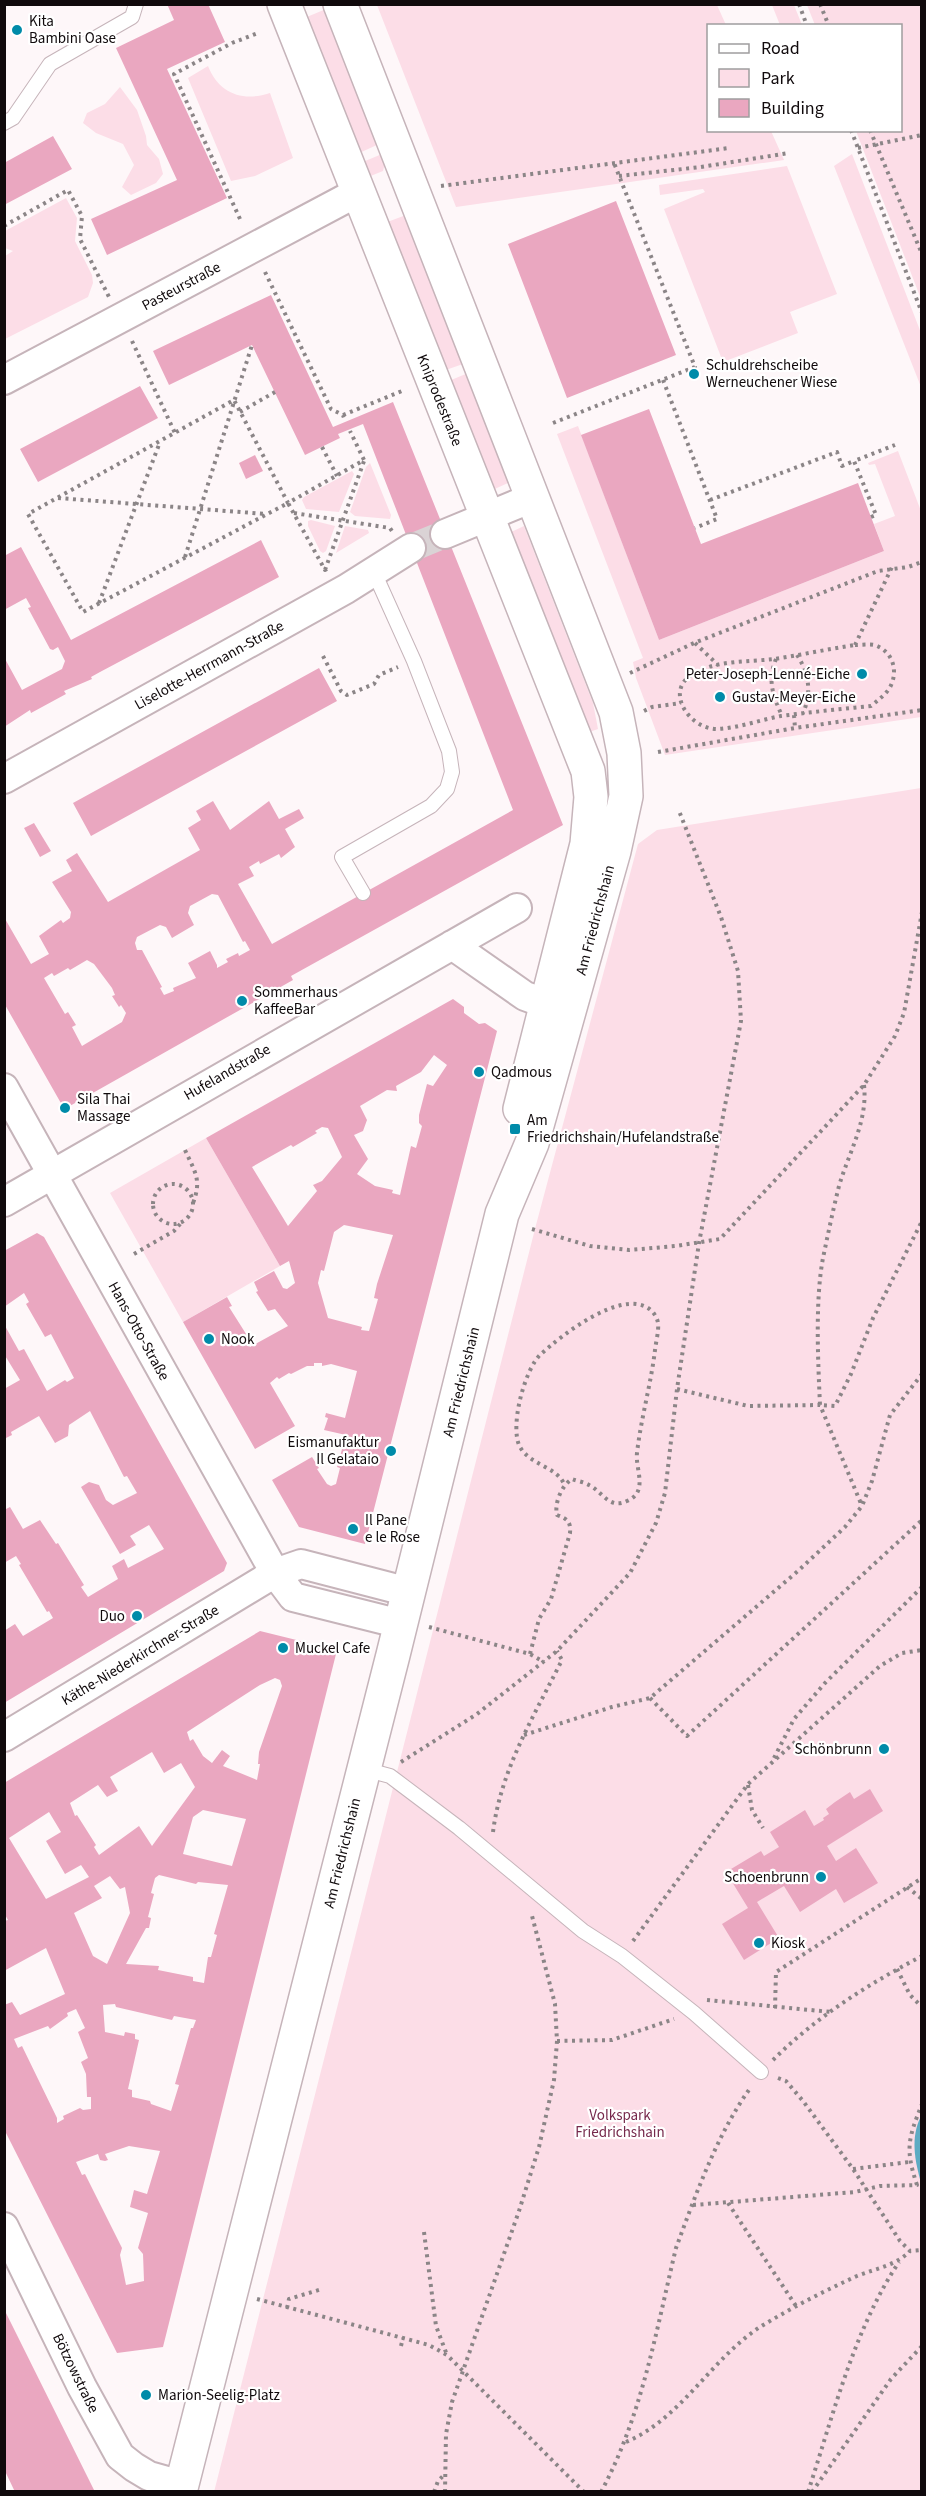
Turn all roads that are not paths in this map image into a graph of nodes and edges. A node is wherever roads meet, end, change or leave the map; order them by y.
1 (136, 4) edge
2 (284, 4) edge
3 (340, 4) edge
4 (4, 123) edge
5 (358, 192) junction
6 (4, 380) edge
7 (532, 498) junction
8 (487, 518) junction
9 (445, 534) tunnel mouth
10 (406, 550) tunnel mouth
11 (374, 572) junction
12 (4, 779) edge
13 (626, 796) junction
14 (591, 797) junction
15 (363, 893) dead end
16 (517, 908) dead end
17 (452, 945) junction
18 (547, 1004) junction
19 (4, 1088) edge
20 (52, 1175) junction
21 (4, 1202) edge
22 (502, 1214) junction
23 (275, 1573) junction
24 (409, 1592) junction
25 (415, 1625) junction
26 (4, 1737) edge
27 (378, 1768) junction
28 (761, 2072) road end
29 (4, 2227) edge
30 (180, 2488) edge

1 - 4 lane
2 - 5 street, Kniprodestraße
3 - 7 street
5 - 6 street, Pasteurstraße
5 - 8 street, Kniprodestraße
7 - 8 street
7 - 13 street
8 - 9 street
8 - 14 street, Kniprodestraße
10 - 11 street, Liselotte-Herrmann-Straße
11 - 12 street, Liselotte-Herrmann-Straße
11 - 15 lane
13 - 14 street
13 - 22 street, Am Friedrichshain
14 - 18 street, Am Friedrichshain
16 - 17 street, Hufelandstraße
17 - 18 street
17 - 20 street, Hufelandstraße
18 - 22 street, Am Friedrichshain
19 - 20 street, Hans-Otto-Straße
20 - 21 street, Hufelandstraße
20 - 23 street, Hans-Otto-Straße
22 - 24 street, Am Friedrichshain
23 - 24 street, Käthe-Niederkirchner-Straße
23 - 25 street
23 - 26 street, Käthe-Niederkirchner-Straße
24 - 25 street, Am Friedrichshain
25 - 27 street, Am Friedrichshain
27 - 28 lane
27 - 30 street, Am Friedrichshain
29 - 30 street, Bötzowstraße

